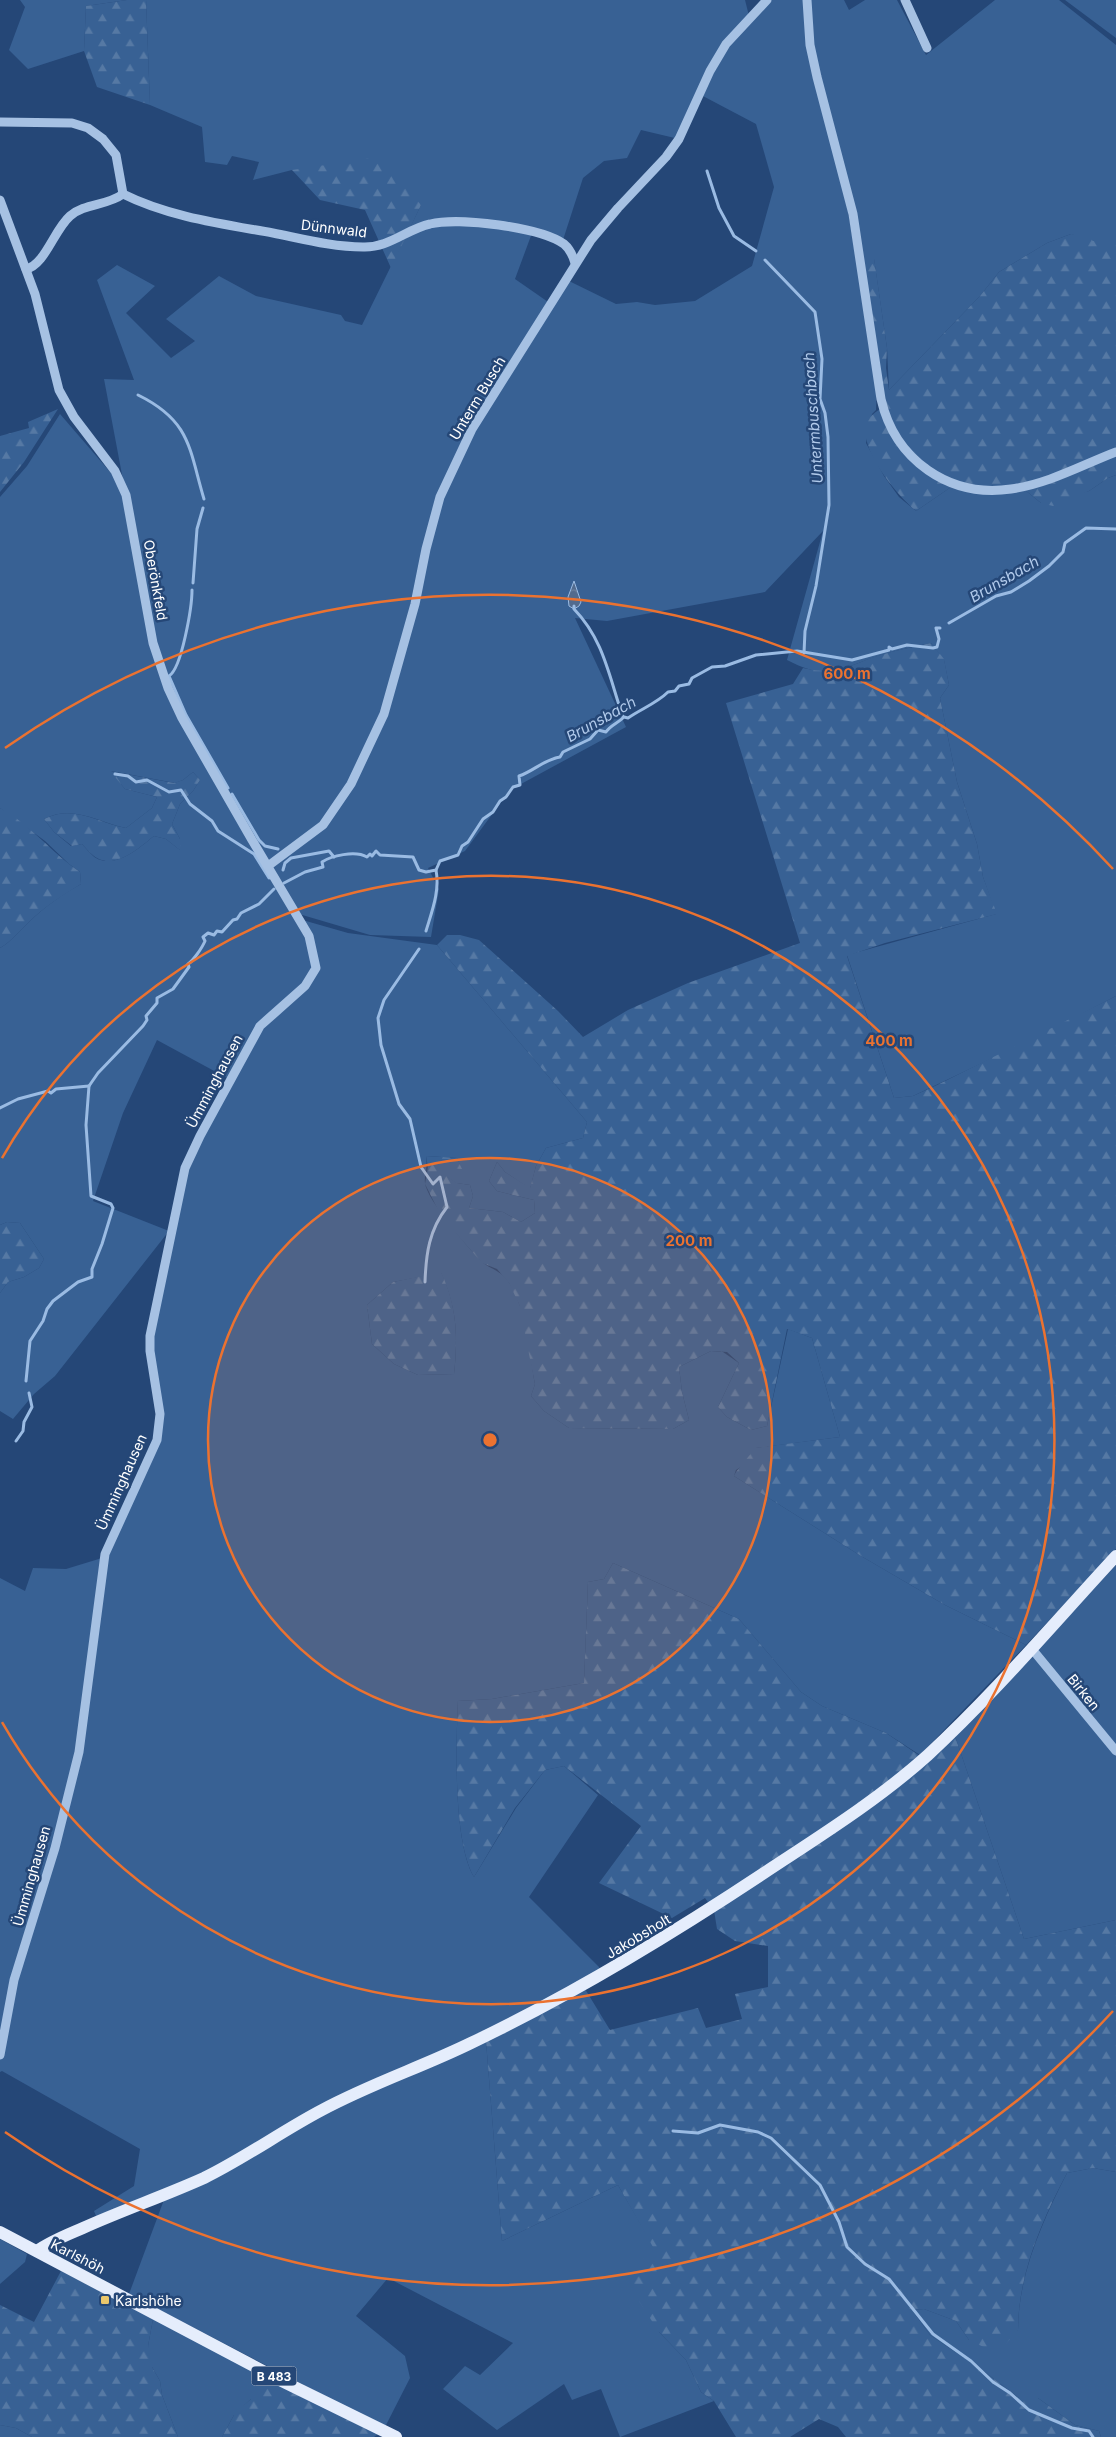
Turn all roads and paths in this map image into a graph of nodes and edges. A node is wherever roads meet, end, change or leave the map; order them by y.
1 (767, 0) edge
2 (807, 0) edge
3 (905, 0) edge
4 (927, 48) dead end
5 (0, 122) edge
6 (123, 194) junction
7 (0, 200) edge
8 (575, 263) junction
9 (26, 269) junction
10 (1116, 452) edge
11 (268, 866) junction
12 (315, 955) joint
13 (1116, 1556) edge
14 (1032, 1649) junction
15 (1116, 1751) edge
16 (0, 2055) edge
17 (142, 2203) joint
18 (0, 2232) edge
19 (37, 2251) junction
20 (396, 2437) edge

1 - 8 street, Unterm Busch
2 - 10 street
3 - 4 street
5 - 6 street
6 - 8 street, Dünnwald
6 - 9 street
7 - 9 street, Oberönkfeld
8 - 11 street, Unterm Busch
9 - 11 street, Oberönkfeld
11 - 12 street, Oberönkfeld
12 - 16 street, Ümminghausen
13 - 14 main road, Jakobsholt
14 - 15 street, Birken
14 - 17 main road, Jakobsholt
17 - 19 main road, Karlshöh
18 - 19 main road, B 483
19 - 20 main road, Karlshöh / B 483

